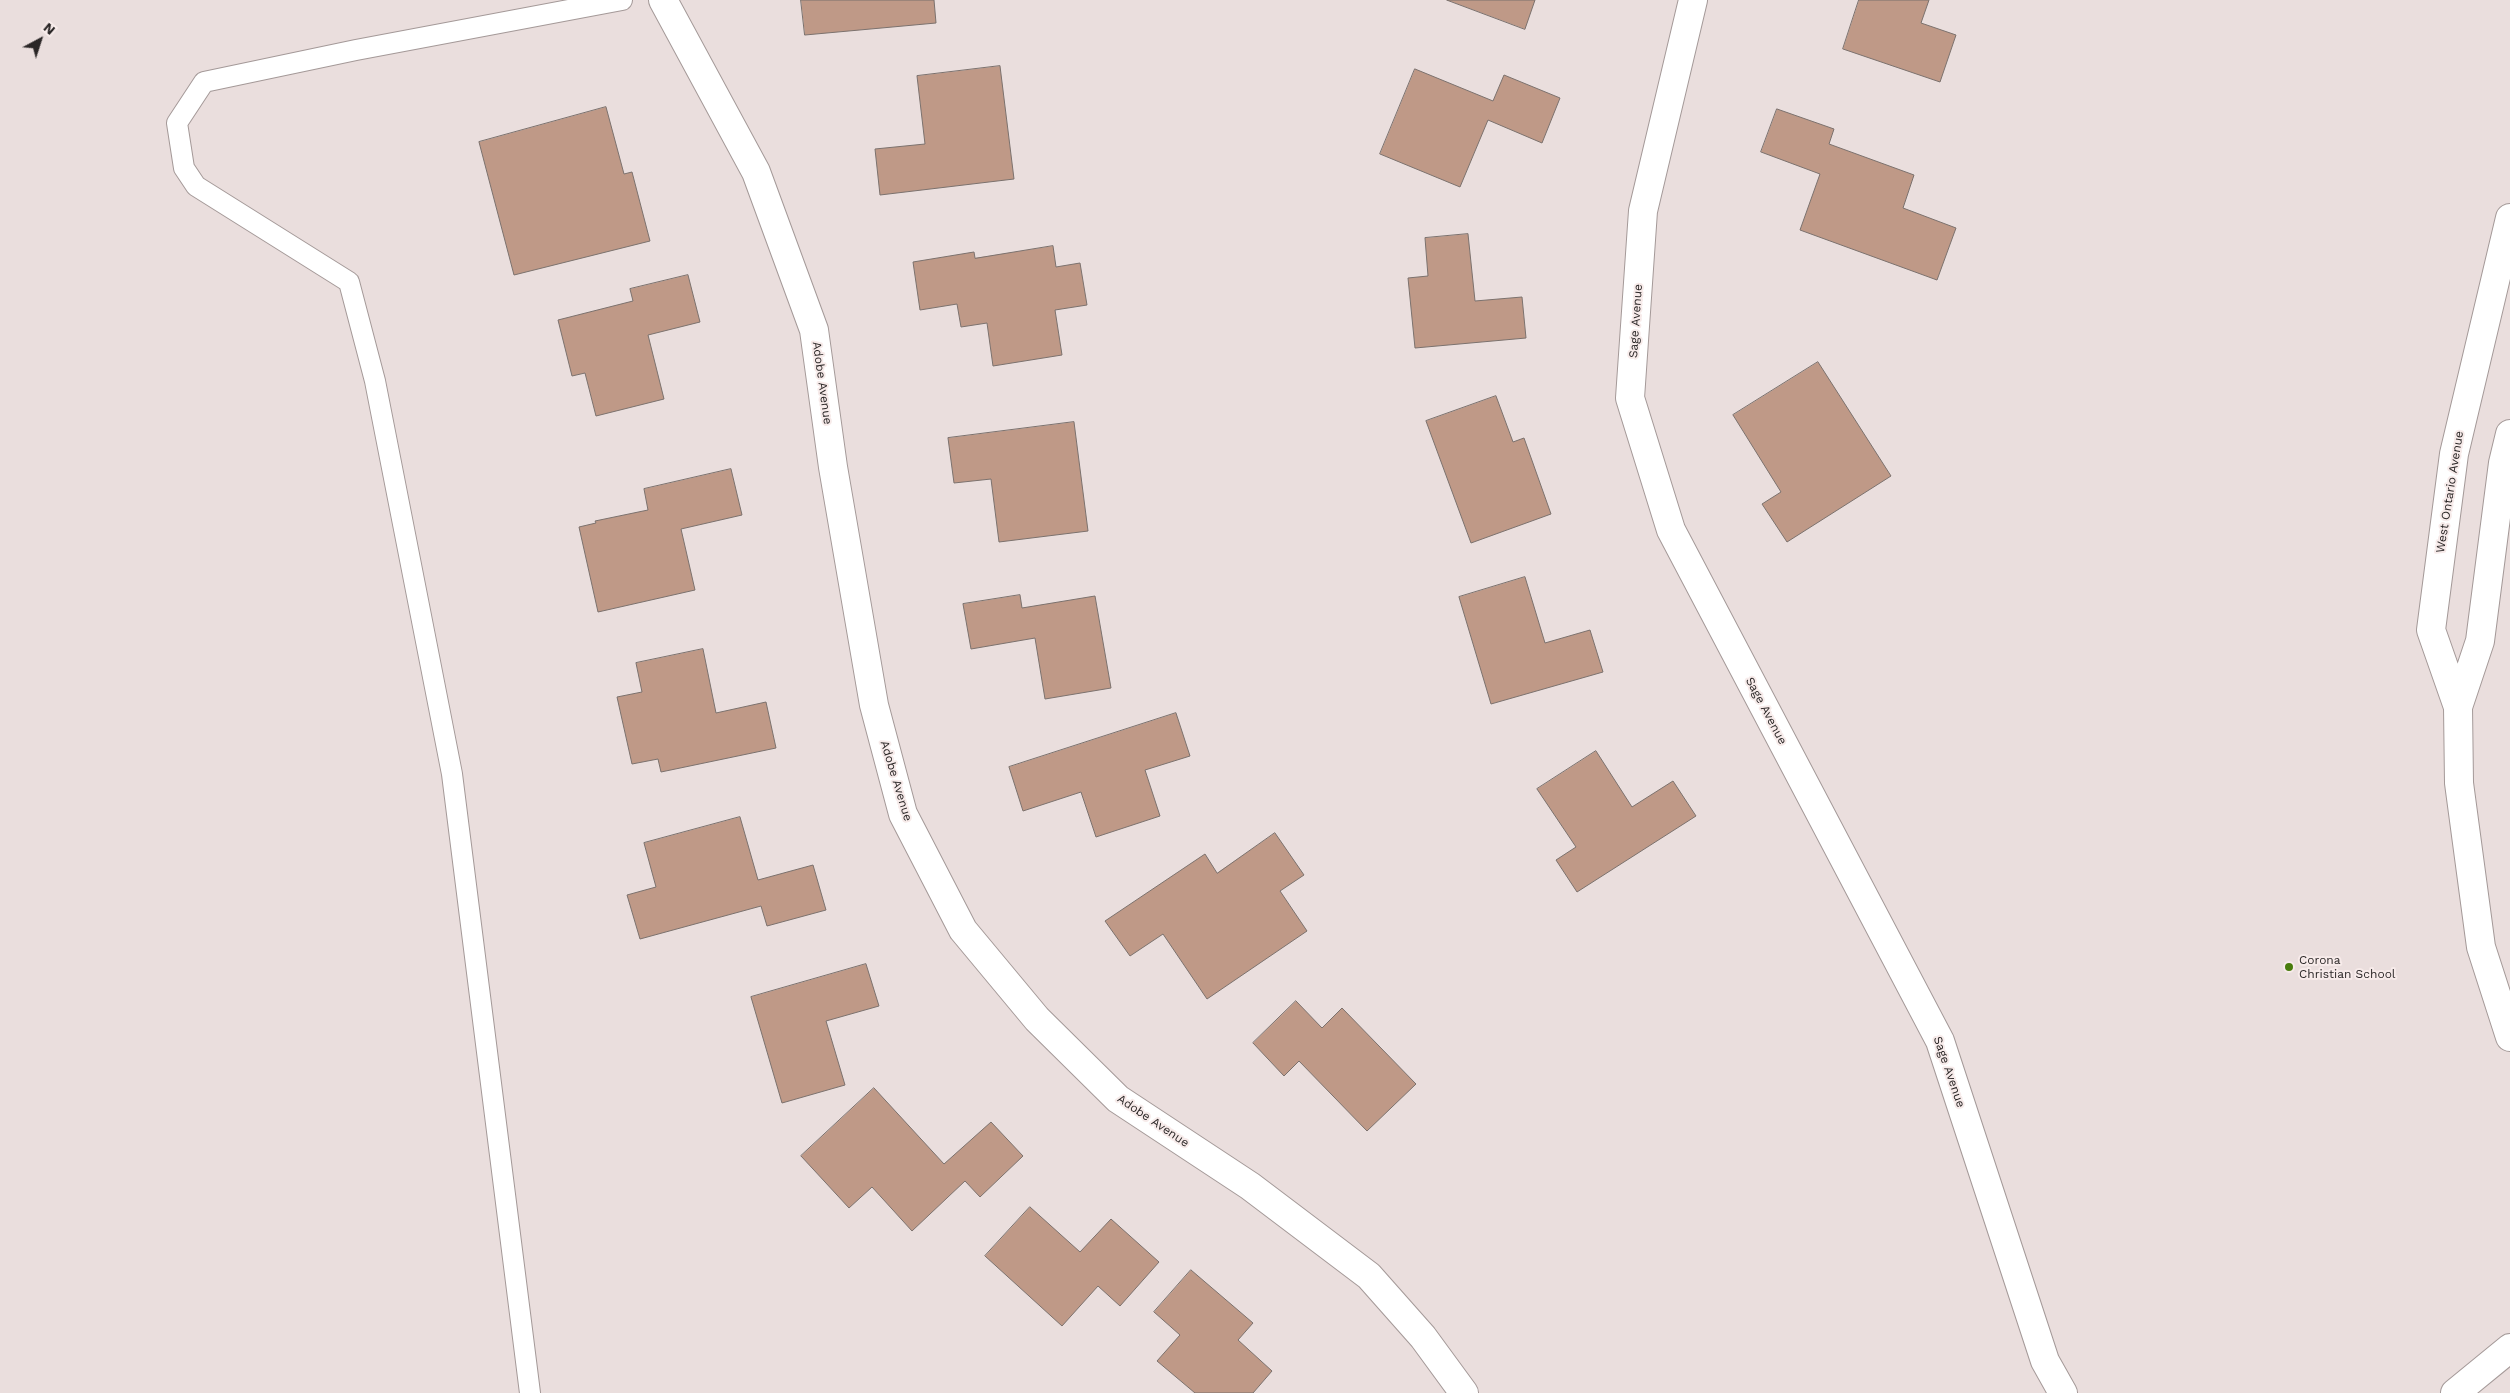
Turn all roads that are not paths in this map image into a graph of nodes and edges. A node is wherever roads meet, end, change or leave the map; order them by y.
1 (622, 0) edge
2 (663, 0) edge
3 (1693, 0) edge
4 (2510, 218) edge
5 (2510, 434) edge
6 (2458, 707) junction
7 (2510, 1037) edge
8 (2510, 1348) edge
9 (530, 1393) edge
10 (1464, 1393) edge
11 (2063, 1393) edge
12 (2455, 1393) edge

1 - 9 lane
2 - 10 street, Adobe Avenue
3 - 11 street, Sage Avenue
4 - 6 street, West Ontario Avenue
5 - 6 street, West Ontario Avenue
6 - 7 street, West Ontario Avenue
8 - 12 street

